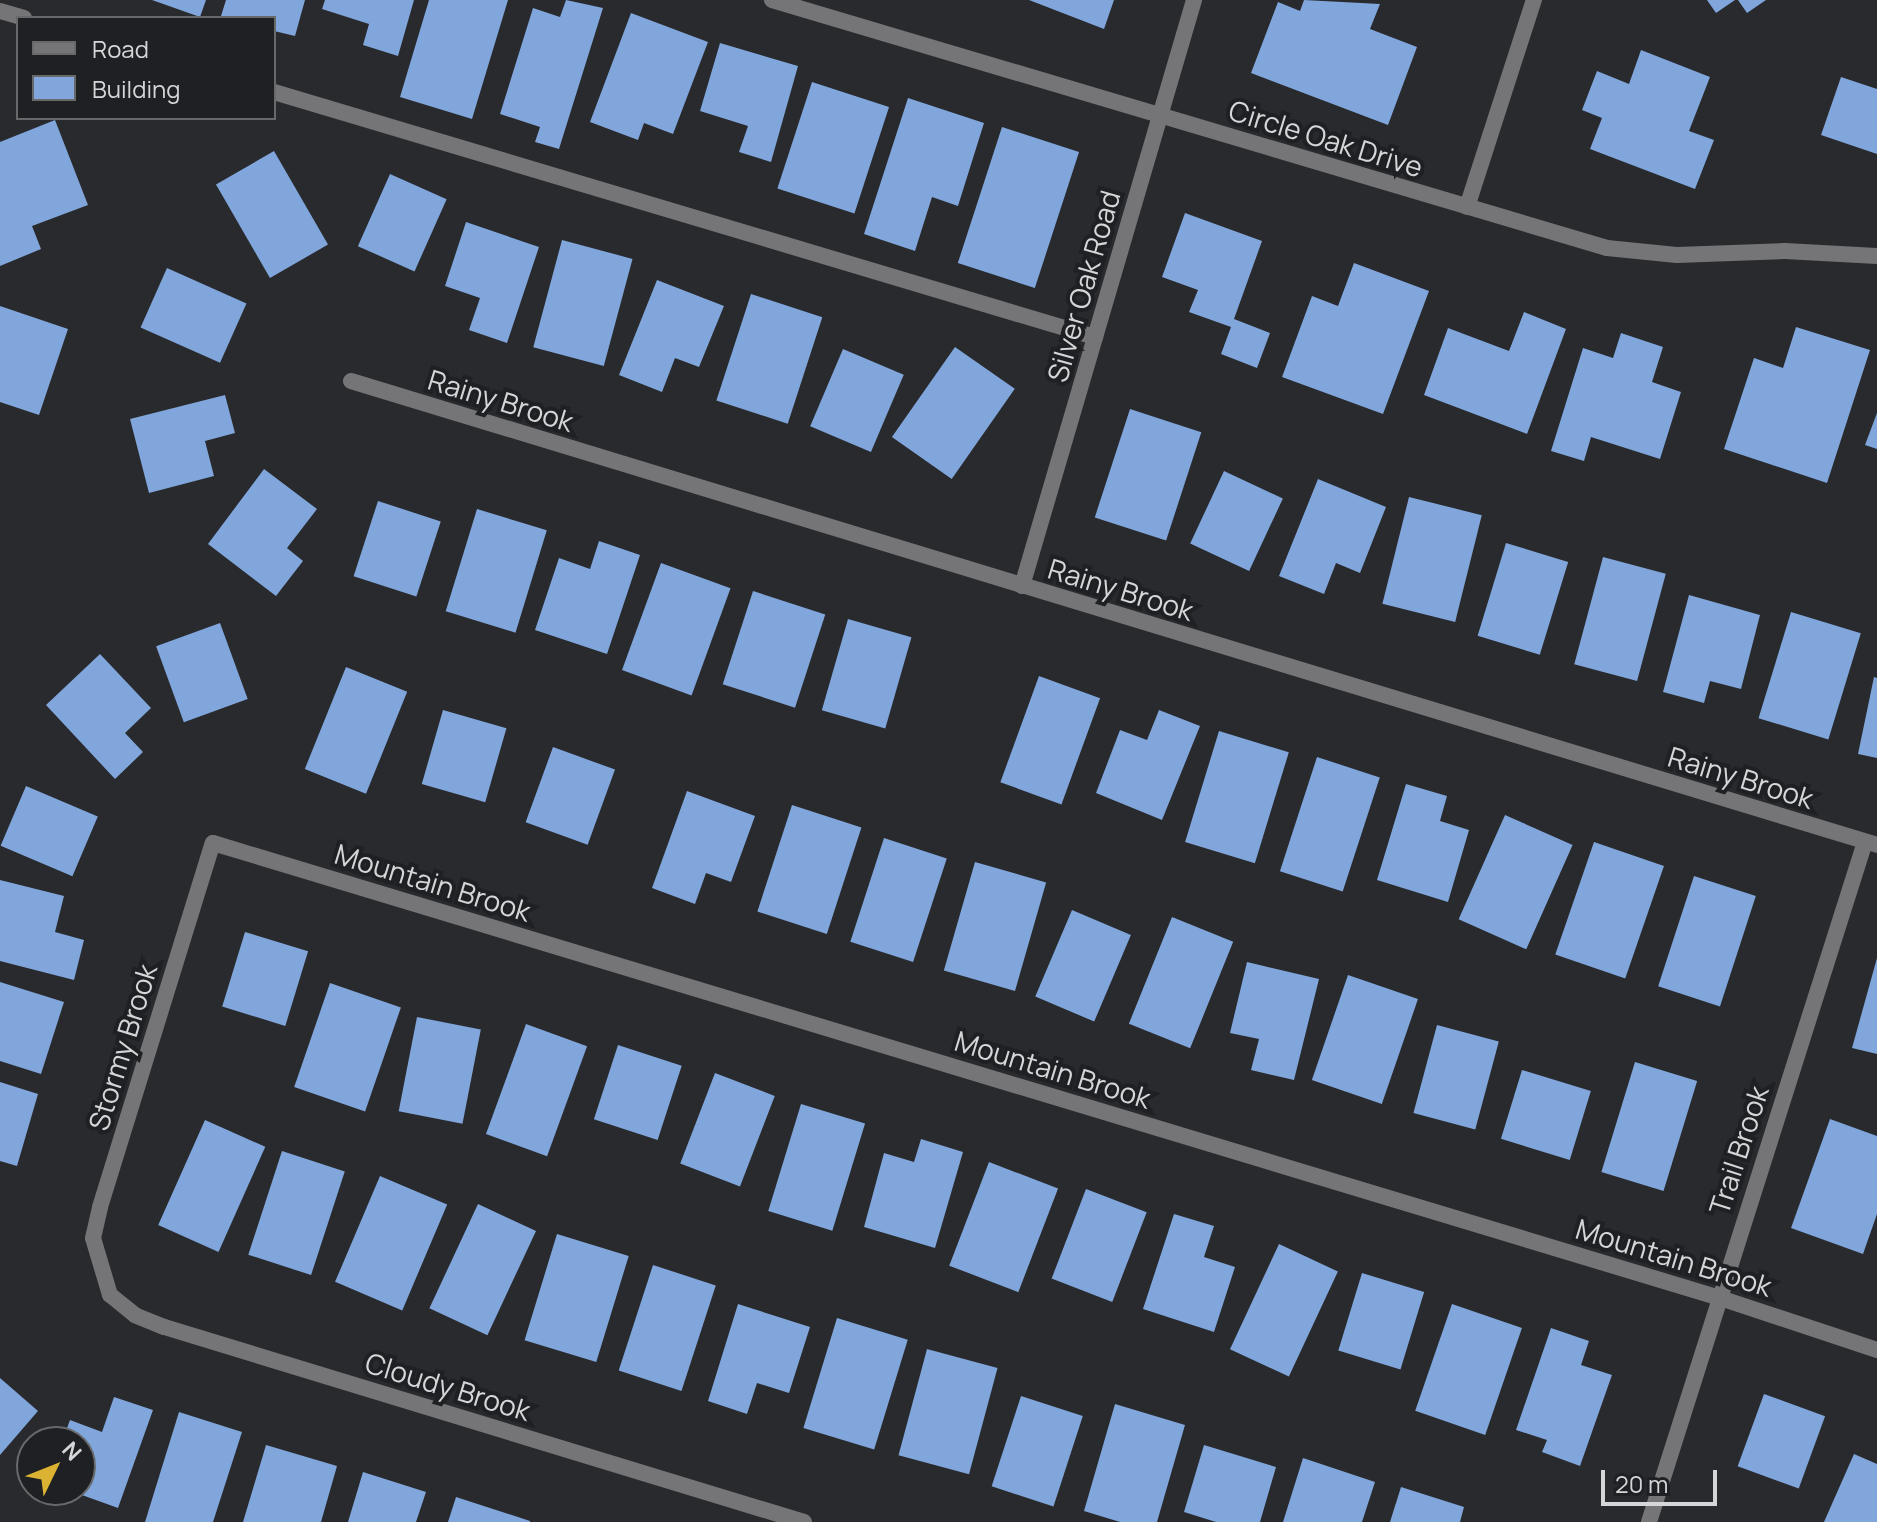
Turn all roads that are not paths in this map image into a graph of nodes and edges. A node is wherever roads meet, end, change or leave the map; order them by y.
1 (772, 0) edge
2 (1194, 0) edge
3 (1534, 0) edge
4 (276, 93) edge
5 (1160, 116) junction
6 (1467, 207) junction
7 (1877, 256) edge
8 (1095, 337) junction
9 (351, 381) dead end
10 (1022, 586) junction
11 (213, 843) joint
12 (1871, 843) edge
13 (99, 1269) joint
14 (1717, 1297) junction
15 (1877, 1350) edge
16 (804, 1522) edge
17 (1649, 1522) edge

1 - 5 street, Circle Oak Drive
2 - 5 street, Silver Oak Road
3 - 6 street
4 - 8 street
5 - 6 street, Circle Oak Drive
5 - 8 street, Silver Oak Road
6 - 7 street, Circle Oak Drive
8 - 10 street, Silver Oak Road
9 - 10 street, Rainy Brook
10 - 12 street, Rainy Brook
11 - 13 street, Stormy Brook
11 - 14 street, Mountain Brook
12 - 14 street, Trail Brook
13 - 16 street, Cloudy Brook
14 - 15 street, Mountain Brook
14 - 17 street, Trail Brook

